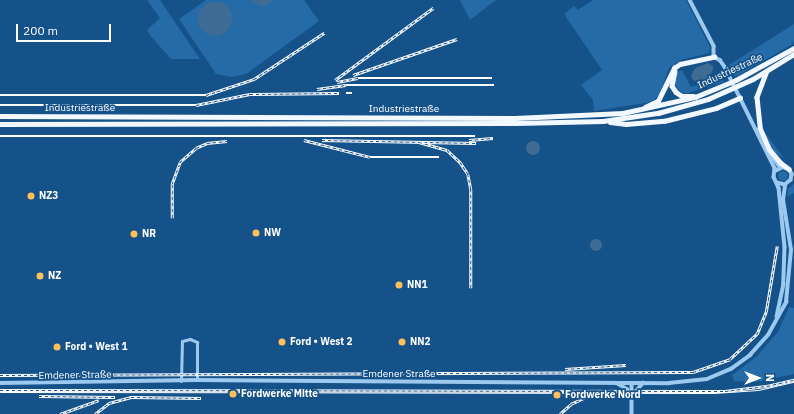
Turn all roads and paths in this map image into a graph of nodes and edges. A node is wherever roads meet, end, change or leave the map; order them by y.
1 (690, 0) edge
2 (794, 48) edge
3 (794, 54) edge
4 (714, 57) junction
5 (691, 62) junction
6 (767, 71) junction
7 (699, 96) junction
8 (740, 98) junction
9 (623, 113) junction
10 (0, 116) edge
11 (603, 121) junction
12 (0, 124) edge
13 (758, 136) junction
14 (780, 167) junction
15 (789, 169) junction
16 (775, 171) junction
17 (793, 175) edge
18 (792, 181) edge
19 (776, 182) junction
20 (785, 185) junction
21 (775, 323) junction
22 (197, 380) junction
23 (181, 381) junction
24 (0, 383) edge
25 (616, 383) junction
26 (632, 383) junction
27 (643, 383) junction
28 (632, 397) junction
29 (632, 414) edge

1 - 4 street
2 - 7 highway, Industriestraße
3 - 6 highway, Industriestraße
4 - 5 highway
4 - 8 street
5 - 7 highway
5 - 9 highway
6 - 11 highway, Industriestraße
6 - 15 highway
7 - 9 highway, Industriestraße
8 - 11 highway
8 - 13 street
9 - 10 highway, Industriestraße
11 - 12 highway, Industriestraße
13 - 14 street
13 - 16 street
14 - 15 street
14 - 16 street
15 - 17 street
16 - 19 street
17 - 18 street
18 - 20 street
19 - 20 street
19 - 21 street, Emdener Straße
20 - 21 street, Emdener Straße
21 - 27 street, Emdener Straße
22 - 23 street, Emdener Straße
22 - 23 street
22 - 25 street, Emdener Straße
23 - 24 street, Emdener Straße
25 - 26 street, Emdener Straße
25 - 28 street
26 - 27 street, Emdener Straße
26 - 28 street
27 - 28 street
28 - 29 street

